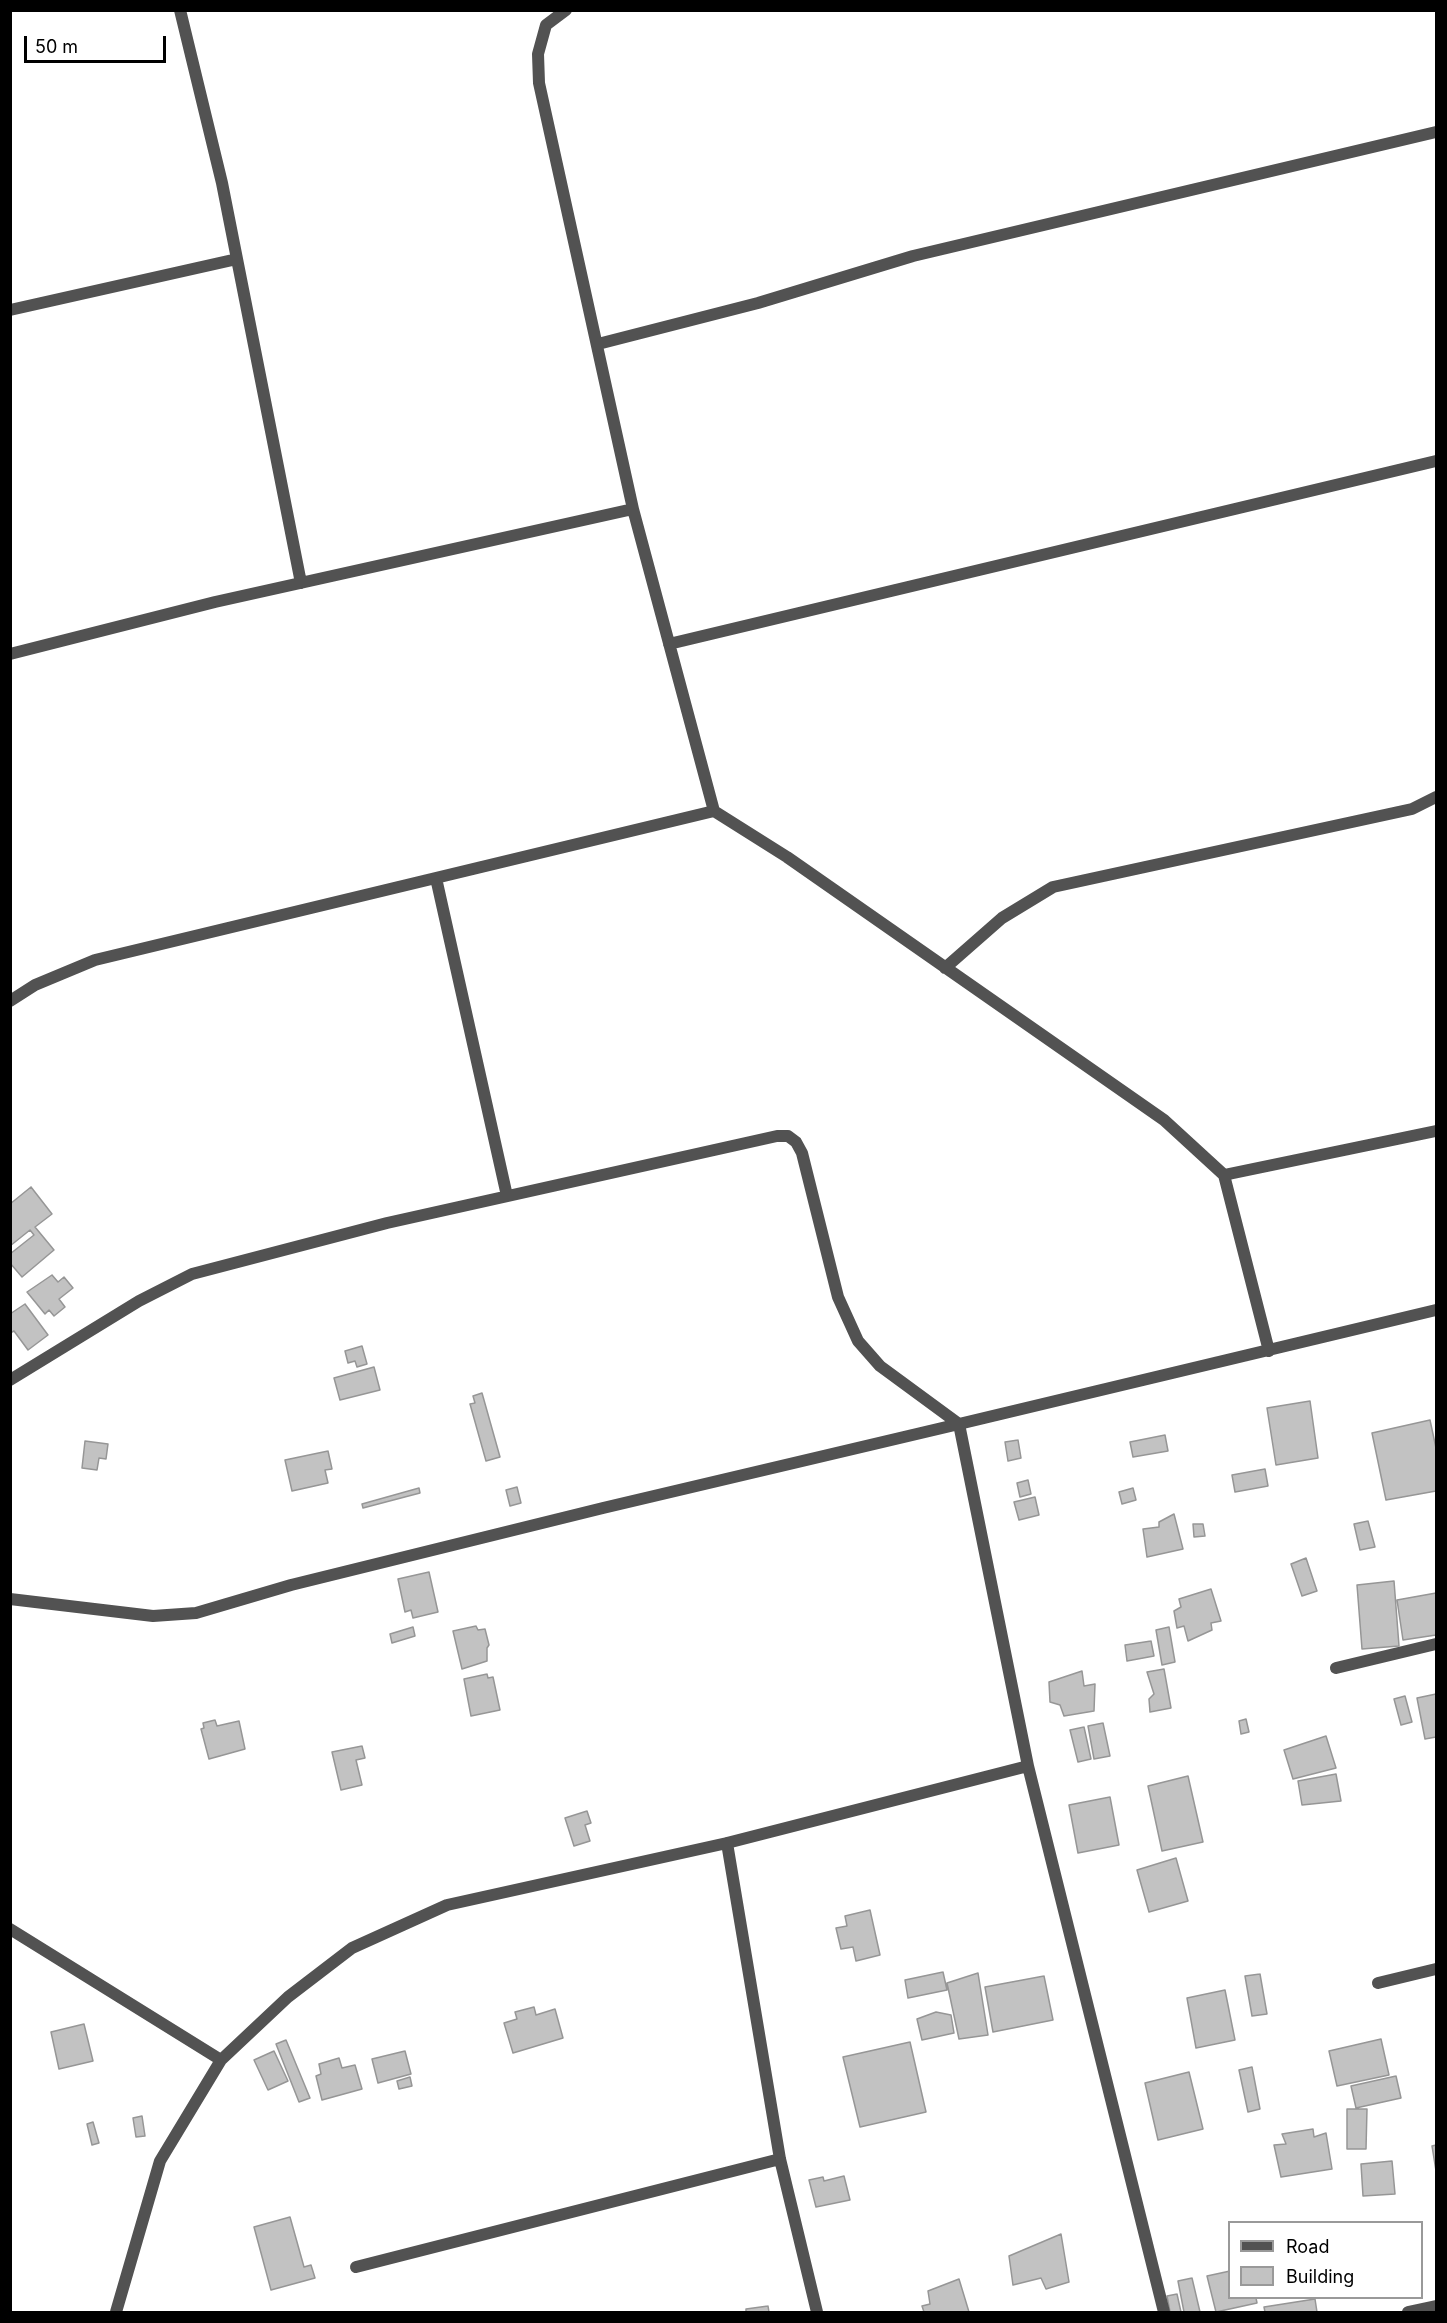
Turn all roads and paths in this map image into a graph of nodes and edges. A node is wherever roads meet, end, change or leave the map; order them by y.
1 (180, 10) edge
2 (566, 10) edge
3 (1437, 132) edge
4 (237, 259) junction
5 (10, 310) edge
6 (598, 344) junction
7 (1437, 461) edge
8 (633, 509) junction
9 (301, 583) junction
10 (669, 644) junction
11 (10, 654) edge
12 (1437, 797) edge
13 (714, 811) junction
14 (436, 878) junction
15 (945, 968) junction
16 (10, 1001) edge
17 (1437, 1131) edge
18 (1224, 1175) junction
19 (507, 1196) junction
20 (1437, 1310) edge
21 (1269, 1352) junction
22 (10, 1380) edge
23 (959, 1425) junction
24 (10, 1599) edge
25 (1437, 1644) edge
26 (1336, 1668) dead end
27 (1028, 1766) junction
28 (727, 1843) junction
29 (10, 1929) edge
30 (1437, 1969) edge
31 (1378, 1983) dead end
32 (221, 2060) junction
33 (780, 2159) junction
34 (356, 2267) dead end
35 (1437, 2306) edge
36 (116, 2313) edge
37 (817, 2313) edge
38 (1164, 2313) edge
39 (1408, 2313) edge

1 - 4 street
2 - 6 street
3 - 6 street
4 - 5 street
4 - 9 street
6 - 8 street
7 - 10 street
8 - 9 street
8 - 10 street
9 - 11 street
10 - 13 street
12 - 15 street
13 - 14 street
13 - 15 street
14 - 16 street
14 - 19 street
15 - 18 street
17 - 18 street
18 - 21 street
19 - 22 street
19 - 23 street
20 - 21 street
21 - 23 street
23 - 24 street
23 - 27 street
25 - 26 street
27 - 28 street
27 - 38 street
28 - 32 street
28 - 33 street
29 - 32 street
30 - 31 street
32 - 36 street
33 - 34 street
33 - 37 street
35 - 39 street

